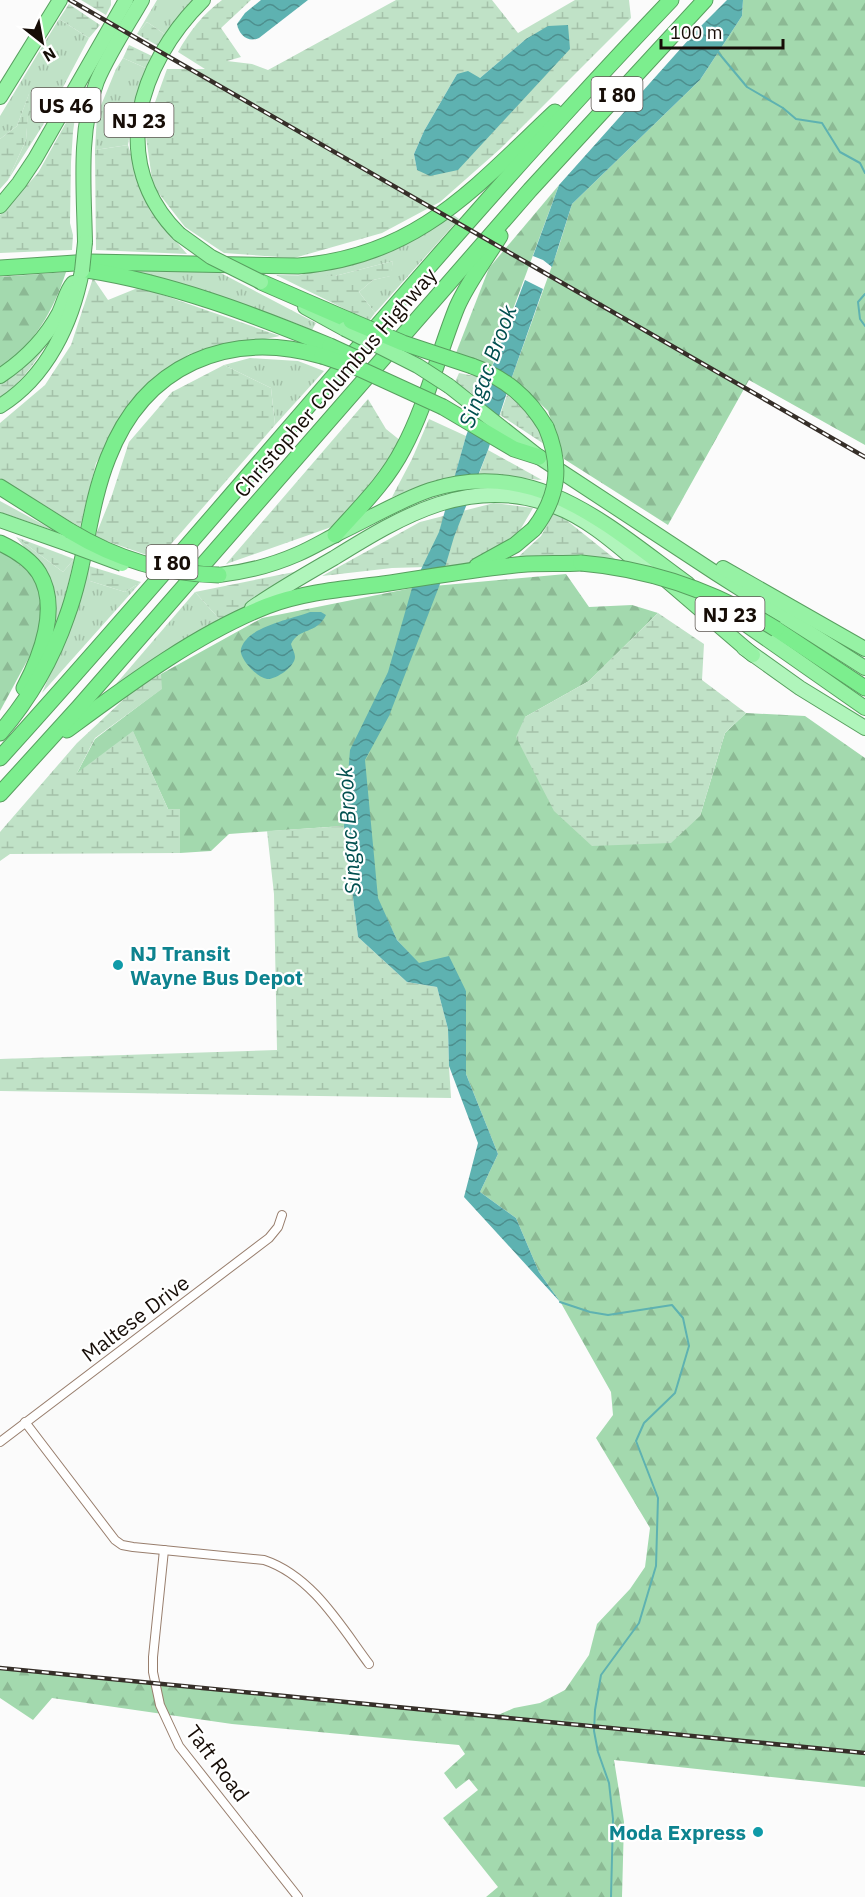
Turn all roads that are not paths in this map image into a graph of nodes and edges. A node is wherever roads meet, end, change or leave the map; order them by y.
1 (60, 0) edge
2 (126, 0) edge
3 (142, 0) edge
4 (203, 0) edge
5 (671, 0) edge
6 (705, 0) edge
7 (638, 34) junction
8 (0, 97) edge
9 (530, 190) junction
10 (0, 206) edge
11 (54, 265) junction
12 (0, 268) edge
13 (261, 282) joint
14 (74, 286) junction
15 (348, 325) junction
16 (326, 351) junction
17 (0, 376) edge
18 (0, 406) edge
19 (539, 456) junction
20 (0, 488) edge
21 (596, 517) junction
22 (0, 520) edge
23 (652, 532) junction
24 (335, 535) junction
25 (69, 538) junction
26 (0, 543) edge
27 (463, 573) junction
28 (219, 575) joint
29 (224, 627) junction
30 (865, 649) edge
31 (753, 655) junction
32 (865, 668) edge
33 (865, 688) edge
34 (865, 708) edge
35 (0, 725) edge
36 (865, 728) edge
37 (0, 733) edge
38 (41, 750) junction
39 (0, 758) edge
40 (0, 795) edge
41 (282, 1215) dead end
42 (26, 1422) junction
43 (0, 1442) edge
44 (164, 1550) junction
45 (369, 1664) dead end
46 (298, 1897) edge

1 - 8 highway
2 - 10 highway, US 46
3 - 14 highway, US 46, bridge
4 - 13 highway, NJ 23, bridge
5 - 7 highway, Christopher Columbus Highway / I 80
6 - 9 highway, Christopher Columbus Highway / I 80
7 - 11 highway
7 - 39 highway, Christopher Columbus Highway / I 80
9 - 24 highway
9 - 38 highway, Christopher Columbus Highway / I 80
11 - 12 highway
11 - 16 highway
13 - 15 highway
14 - 17 highway
14 - 18 highway
15 - 19 highway, NJ 23, bridge
15 - 27 highway, bridge
16 - 19 highway, bridge
16 - 37 highway
19 - 23 highway, NJ 23
20 - 25 highway
21 - 24 highway, NJ 23
21 - 31 highway
21 - 34 highway, NJ 23
22 - 25 highway
23 - 30 highway
23 - 32 highway, NJ 23
24 - 28 highway, NJ 23
25 - 28 highway, bridge
26 - 35 highway
27 - 29 highway
27 - 33 highway, bridge
29 - 31 main road
29 - 38 highway
31 - 36 main road
38 - 40 highway, Christopher Columbus Highway / I 80
41 - 42 street, Maltese Drive
42 - 43 street, Maltese Drive
42 - 44 street
44 - 45 street
44 - 46 street, Taft Road

